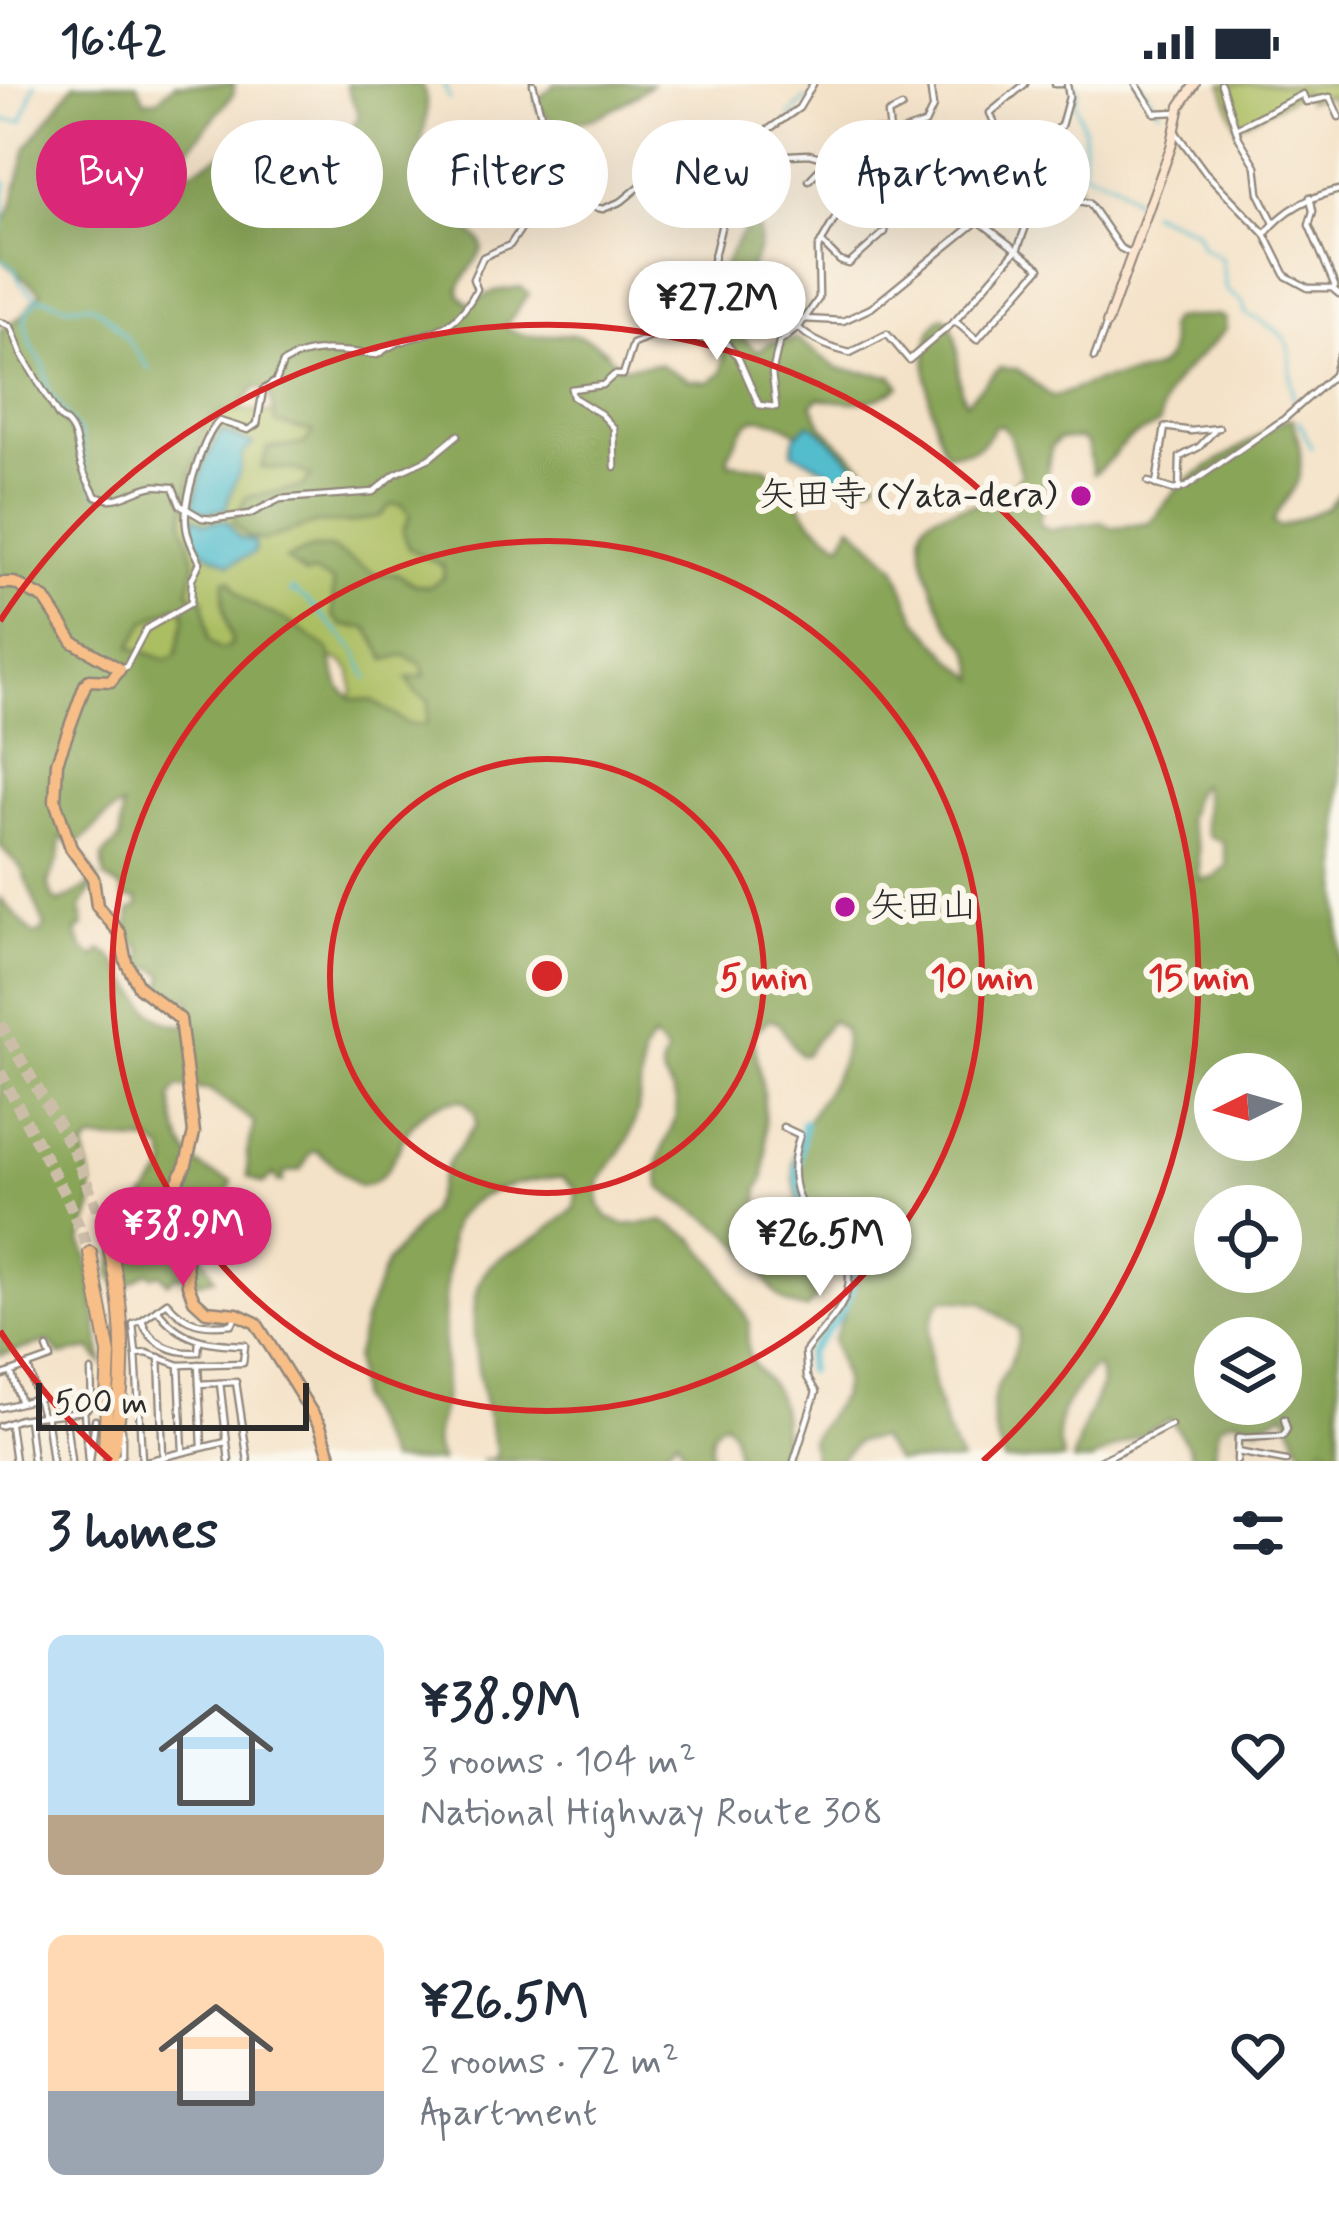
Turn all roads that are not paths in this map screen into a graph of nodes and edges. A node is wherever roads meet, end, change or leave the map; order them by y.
1 (533, 84) edge
2 (931, 84) edge
3 (1025, 84) edge
4 (1061, 84) edge
5 (1136, 84) edge
6 (1178, 84) edge
7 (1195, 84) edge
8 (1221, 84) edge
9 (811, 88) edge
10 (1186, 95) junction
11 (902, 107) dead end
12 (1178, 112) junction
13 (1339, 117) edge
14 (542, 120) edge
15 (783, 120) edge
16 (889, 120) edge
17 (928, 120) edge
18 (993, 120) edge
19 (1063, 120) edge
20 (1236, 128) junction
21 (1174, 132) junction
22 (815, 174) edge
23 (809, 180) dead end
24 (1339, 190) edge
25 (1310, 197) junction
26 (1090, 204) edge
27 (1274, 223) junction
28 (521, 228) edge
29 (721, 228) edge
30 (830, 228) edge
31 (969, 228) edge
32 (988, 228) edge
33 (1025, 228) edge
34 (884, 232) dead end
35 (1265, 233) junction
36 (821, 242) junction
37 (1018, 248) junction
38 (1130, 253) junction
39 (702, 275) junction
40 (1338, 292) edge
41 (782, 295) dead end
42 (955, 321) junction
43 (0, 322) edge
44 (801, 323) junction
45 (1107, 323) joint
46 (1339, 356) edge
47 (1094, 358) dead end
48 (458, 435) dead end
49 (615, 467) dead end
50 (1179, 490) junction
51 (187, 509) junction
52 (0, 583) edge
53 (120, 669) junction
54 (783, 1127) dead end
55 (107, 1235) tunnel mouth
56 (90, 1253) tunnel mouth
57 (158, 1309) junction
58 (238, 1314) junction
59 (142, 1320) junction
60 (199, 1341) junction
61 (47, 1348) dead end
62 (136, 1354) junction
63 (159, 1357) junction
64 (198, 1364) junction
65 (179, 1365) junction
66 (28, 1366) junction
67 (127, 1369) dead end
68 (91, 1371) dead end
69 (11, 1372) junction
70 (0, 1376) edge
71 (220, 1383) junction
72 (199, 1384) junction
73 (0, 1395) edge
74 (40, 1398) junction
75 (20, 1400) junction
76 (2, 1407) edge
77 (84, 1411) junction
78 (65, 1413) junction
79 (44, 1415) junction
80 (28, 1418) junction
81 (95, 1420) dead end
82 (10, 1423) junction
83 (1171, 1425) dead end
84 (1286, 1425) edge
85 (0, 1426) edge
86 (226, 1442) junction
87 (202, 1447) junction
88 (183, 1452) junction
89 (1237, 1452) junction
90 (163, 1457) junction
91 (15, 1461) edge
92 (34, 1461) edge
93 (52, 1461) edge
94 (71, 1461) edge
95 (89, 1461) edge
96 (109, 1461) edge
97 (145, 1461) edge
98 (229, 1461) edge
99 (248, 1461) edge
100 (332, 1461) edge
101 (794, 1461) edge
102 (1100, 1461) edge
103 (1237, 1461) edge
104 (1286, 1461) edge

1 - 14 street
2 - 17 street
3 - 18 street
4 - 19 street
5 - 12 street
6 - 10 street
7 - 10 main road
8 - 20 street
9 - 15 street
10 - 12 main road
11 - 16 street
12 - 21 main road
13 - 20 street
20 - 27 street
21 - 35 street
21 - 38 main road
22 - 23 street
24 - 25 street
25 - 27 street
25 - 40 street
26 - 38 street
27 - 35 street
28 - 51 street
29 - 39 street
30 - 36 street
31 - 44 street
32 - 37 street
33 - 37 street
34 - 36 street
35 - 40 street
36 - 44 street
37 - 42 street
37 - 42 street
38 - 45 main road
39 - 44 street
39 - 49 street
41 - 44 street
42 - 44 street
43 - 51 street
45 - 47 street
46 - 50 street
48 - 51 street
50 - 50 street
51 - 53 street
52 - 53 highway
53 - 58 highway
54 - 101 street
55 - 96 highway
56 - 96 highway
57 - 58 street
57 - 59 street
57 - 60 street
58 - 100 highway
59 - 60 street
59 - 62 street
60 - 64 street
61 - 66 street
62 - 63 street
62 - 97 street
63 - 65 street
63 - 90 street
64 - 65 street
64 - 72 street
65 - 88 street
66 - 69 street
66 - 74 street
67 - 96 street
68 - 77 street
69 - 70 street
69 - 75 street
71 - 72 street
71 - 86 street
71 - 99 street
72 - 87 street
73 - 76 street
74 - 75 street
74 - 79 street
75 - 76 street
77 - 78 street
77 - 95 street
78 - 79 street
78 - 94 street
79 - 80 street
79 - 93 street
80 - 82 street
80 - 92 street
81 - 95 street
82 - 85 street
82 - 91 street
83 - 102 street
84 - 89 street
86 - 87 street
86 - 98 street
87 - 88 street
88 - 90 street
89 - 103 street
89 - 104 street
90 - 97 street

